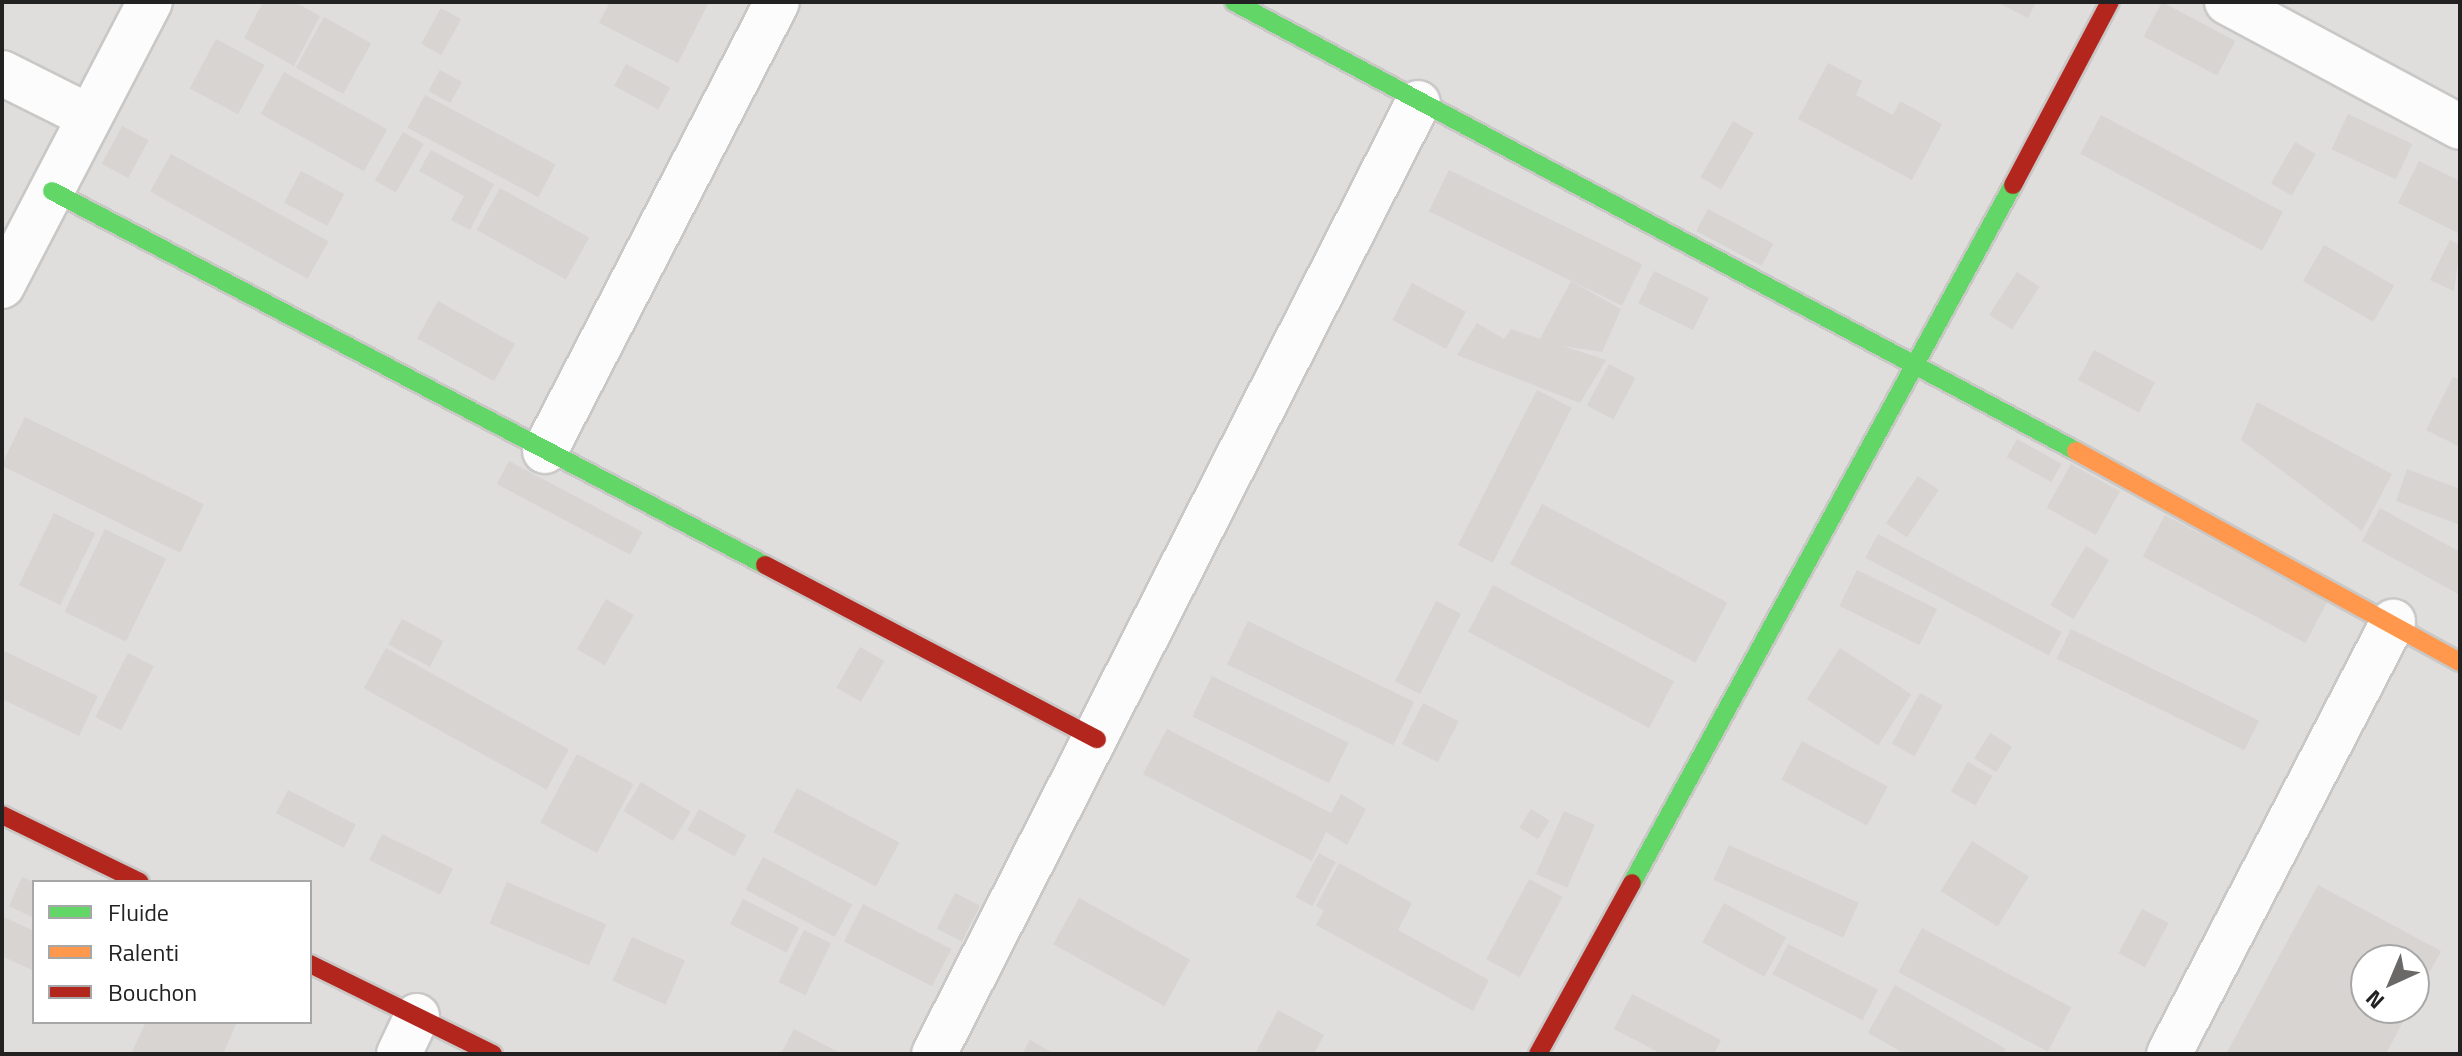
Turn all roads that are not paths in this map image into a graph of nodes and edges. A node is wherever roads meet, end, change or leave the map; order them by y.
1 (150, 2) edge
2 (777, 2) edge
3 (1234, 2) edge
4 (2110, 2) edge
5 (2227, 2) edge
6 (2, 73) edge
7 (1418, 103) junction
8 (90, 117) junction
9 (2460, 127) edge
10 (52, 191) junction
11 (2, 286) edge
12 (1919, 364) junction
13 (545, 451) junction
14 (2393, 622) junction
15 (2460, 662) edge
16 (1097, 739) junction
17 (2, 815) edge
18 (136, 880) edge
19 (312, 965) edge
20 (408, 1035) edge
21 (493, 1054) edge
22 (934, 1054) edge
23 (1538, 1054) edge
24 (2169, 1054) edge

1 - 8 street
2 - 13 street
3 - 7 street
4 - 12 street
5 - 9 street
6 - 8 street
7 - 12 street
7 - 16 street
8 - 10 street
10 - 11 street
10 - 13 street
12 - 14 street
12 - 23 street
13 - 16 street
14 - 15 street
14 - 24 street
16 - 22 street
17 - 18 street
19 - 20 street
20 - 21 street

